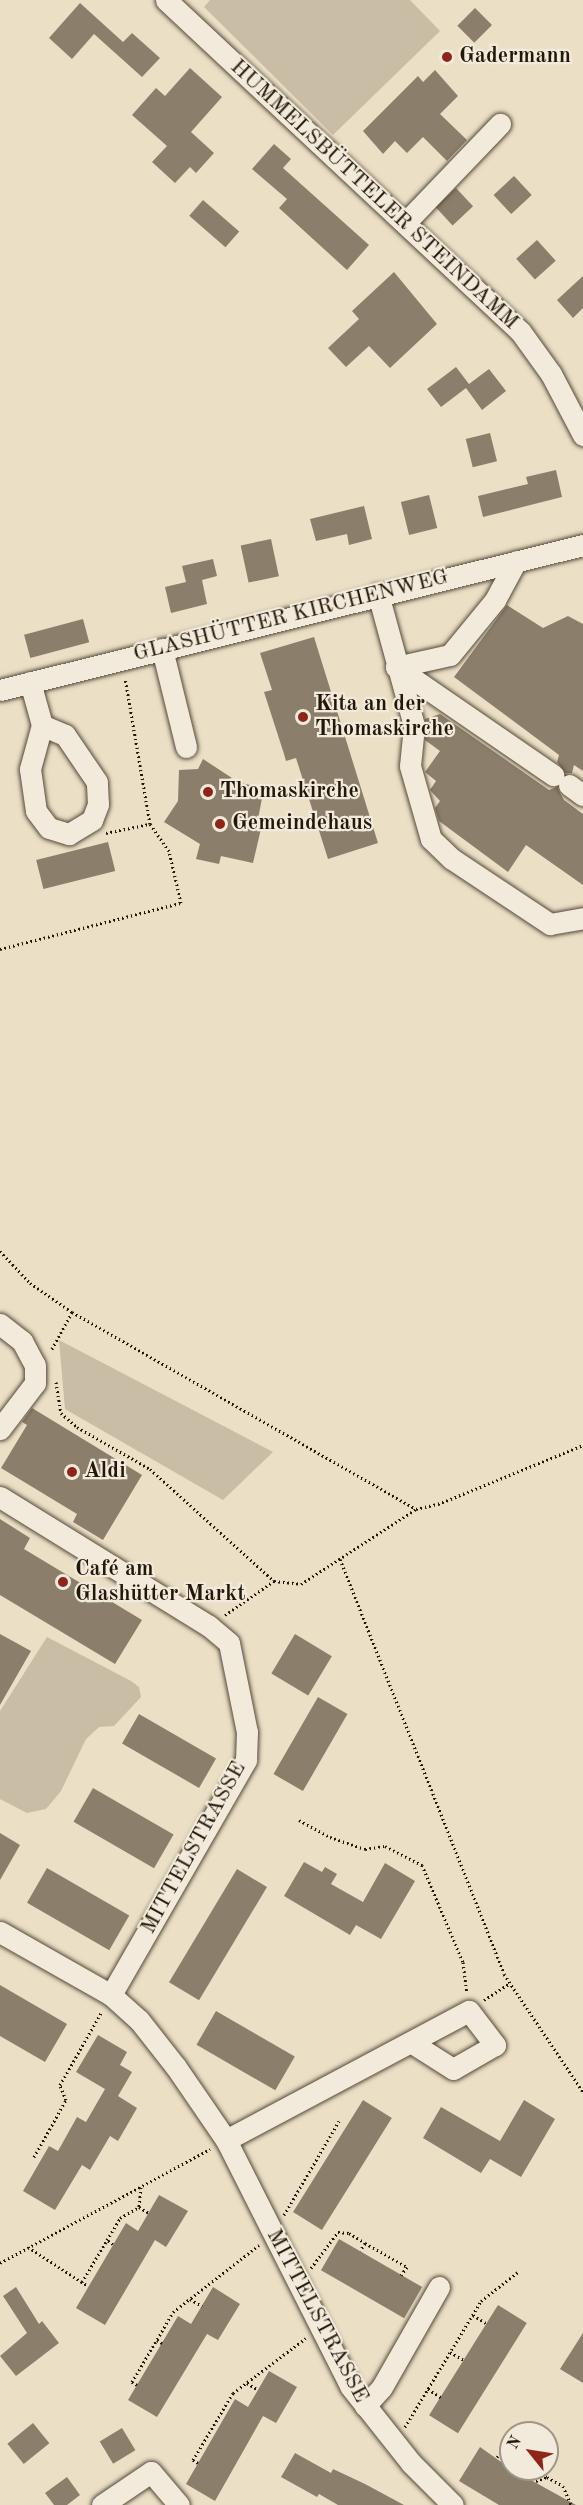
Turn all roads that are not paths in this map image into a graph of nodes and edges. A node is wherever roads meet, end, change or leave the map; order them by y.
1 (166, 0) edge
2 (500, 124) dead end
3 (406, 222) junction
4 (583, 435) edge
5 (583, 545) edge
6 (516, 561) junction
7 (378, 594) junction
8 (162, 649) junction
9 (396, 667) junction
10 (30, 682) junction
11 (0, 690) edge
12 (42, 725) junction
13 (186, 747) dead end
14 (568, 785) edge
15 (583, 918) edge
16 (0, 1324) edge
17 (0, 1428) edge
18 (0, 1497) edge
19 (0, 1932) edge
20 (111, 1995) junction
21 (412, 2043) junction
22 (226, 2140) junction
23 (439, 2288) dead end
24 (365, 2406) junction
25 (102, 2505) edge
26 (178, 2505) edge
27 (453, 2505) edge

1 - 3 street, HUMMELSBÜTTELER STEINDAMM
2 - 3 street
3 - 4 street, HUMMELSBÜTTELER STEINDAMM
5 - 6 street, GLASHÜTTER KIRCHENWEG
6 - 7 street, GLASHÜTTER KIRCHENWEG
6 - 9 street
7 - 8 street, GLASHÜTTER KIRCHENWEG
7 - 9 street
8 - 10 street, GLASHÜTTER KIRCHENWEG
8 - 13 street
9 - 14 street
9 - 15 street
10 - 11 street, GLASHÜTTER KIRCHENWEG
10 - 12 street
12 - 12 street
16 - 17 street
18 - 20 street, MITTELSTRASSE
19 - 20 street, MITTELSTRASSE
20 - 22 street, MITTELSTRASSE
21 - 21 street
21 - 22 street
22 - 24 street, MITTELSTRASSE
23 - 24 street
24 - 27 street, MITTELSTRASSE
25 - 26 street

